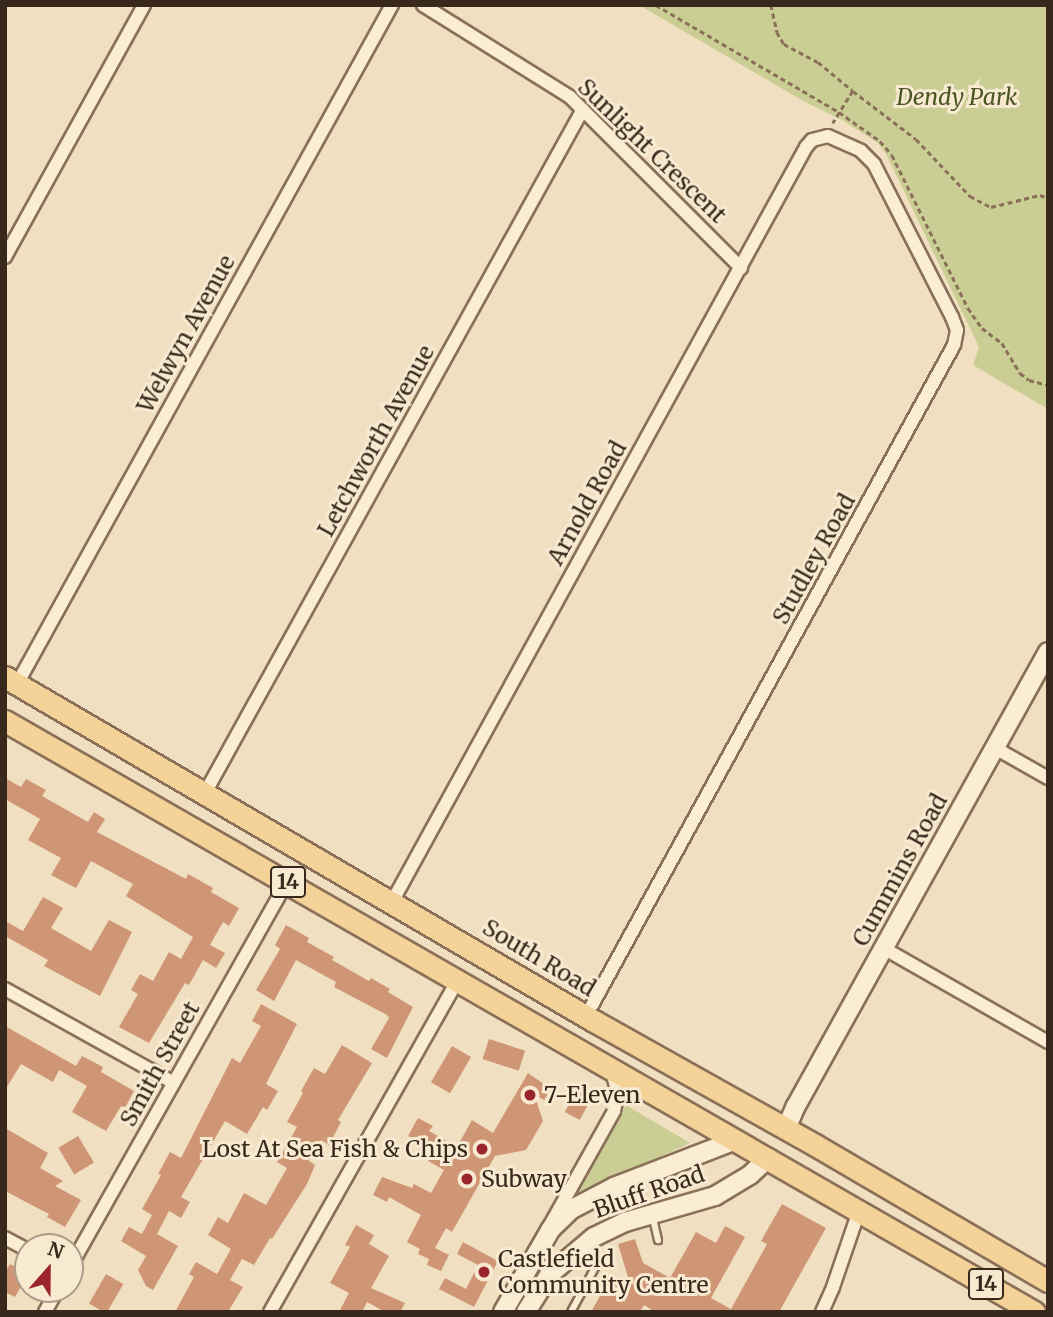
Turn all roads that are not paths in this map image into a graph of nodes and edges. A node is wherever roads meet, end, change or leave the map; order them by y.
1 (144, 5) edge
2 (391, 5) edge
3 (423, 5) edge
4 (583, 109) junction
5 (828, 136) joint
6 (5, 257) edge
7 (741, 268) junction
8 (1048, 652) edge
9 (11, 680) edge
10 (5, 721) edge
11 (995, 748) junction
12 (1048, 778) edge
13 (205, 793) junction
14 (287, 882) junction
15 (392, 902) junction
16 (884, 949) junction
17 (475, 951) junction
18 (458, 980) junction
19 (5, 989) edge
20 (586, 1016) junction
21 (1048, 1042) edge
22 (664, 1059) junction
23 (611, 1067) junction
24 (174, 1083) junction
25 (647, 1088) junction
26 (785, 1121) junction
27 (736, 1140) junction
28 (768, 1158) junction
29 (859, 1211) junction
30 (652, 1214) junction
31 (544, 1240) junction
32 (589, 1240) junction
33 (658, 1240) dead end
34 (84, 1242) edge
35 (1048, 1281) edge
36 (270, 1312) edge
37 (503, 1312) edge
38 (526, 1312) edge
39 (571, 1312) edge
40 (822, 1312) edge
41 (1034, 1312) edge

1 - 6 street
2 - 9 street, Welwyn Avenue
3 - 4 street, Sunlight Crescent
4 - 7 street, Sunlight Crescent
4 - 13 street, Letchworth Avenue
5 - 7 street, Arnold Road
5 - 20 street, Studley Road
7 - 15 street, Arnold Road
8 - 11 main road, Cummins Road
9 - 13 main road, South Road / 14
10 - 14 main road, 14
11 - 12 street
11 - 16 main road, Cummins Road
13 - 15 main road, South Road / 14
14 - 18 main road, 14
14 - 24 street, Smith Street
15 - 17 main road, South Road / 14
16 - 21 street
16 - 26 main road, Cummins Road
17 - 18 main road
17 - 20 main road, South Road / 14
18 - 23 main road, 14
18 - 36 street
19 - 24 street
20 - 22 main road, South Road / 14
22 - 25 main road
22 - 26 main road, South Road / 14
23 - 25 main road, 14
23 - 31 street, Bluff Road
24 - 34 street, Smith Street
25 - 27 main road, 14
26 - 27 main road
26 - 28 main road
26 - 35 main road, South Road / 14
27 - 28 main road, 14
27 - 31 main road, Bluff Road
28 - 29 main road, 14
28 - 30 main road, Bluff Road
29 - 40 street
29 - 41 main road, 14
30 - 32 main road, Bluff Road
30 - 33 lane
31 - 37 main road, Bluff Road
32 - 38 main road, Bluff Road
32 - 39 lane

